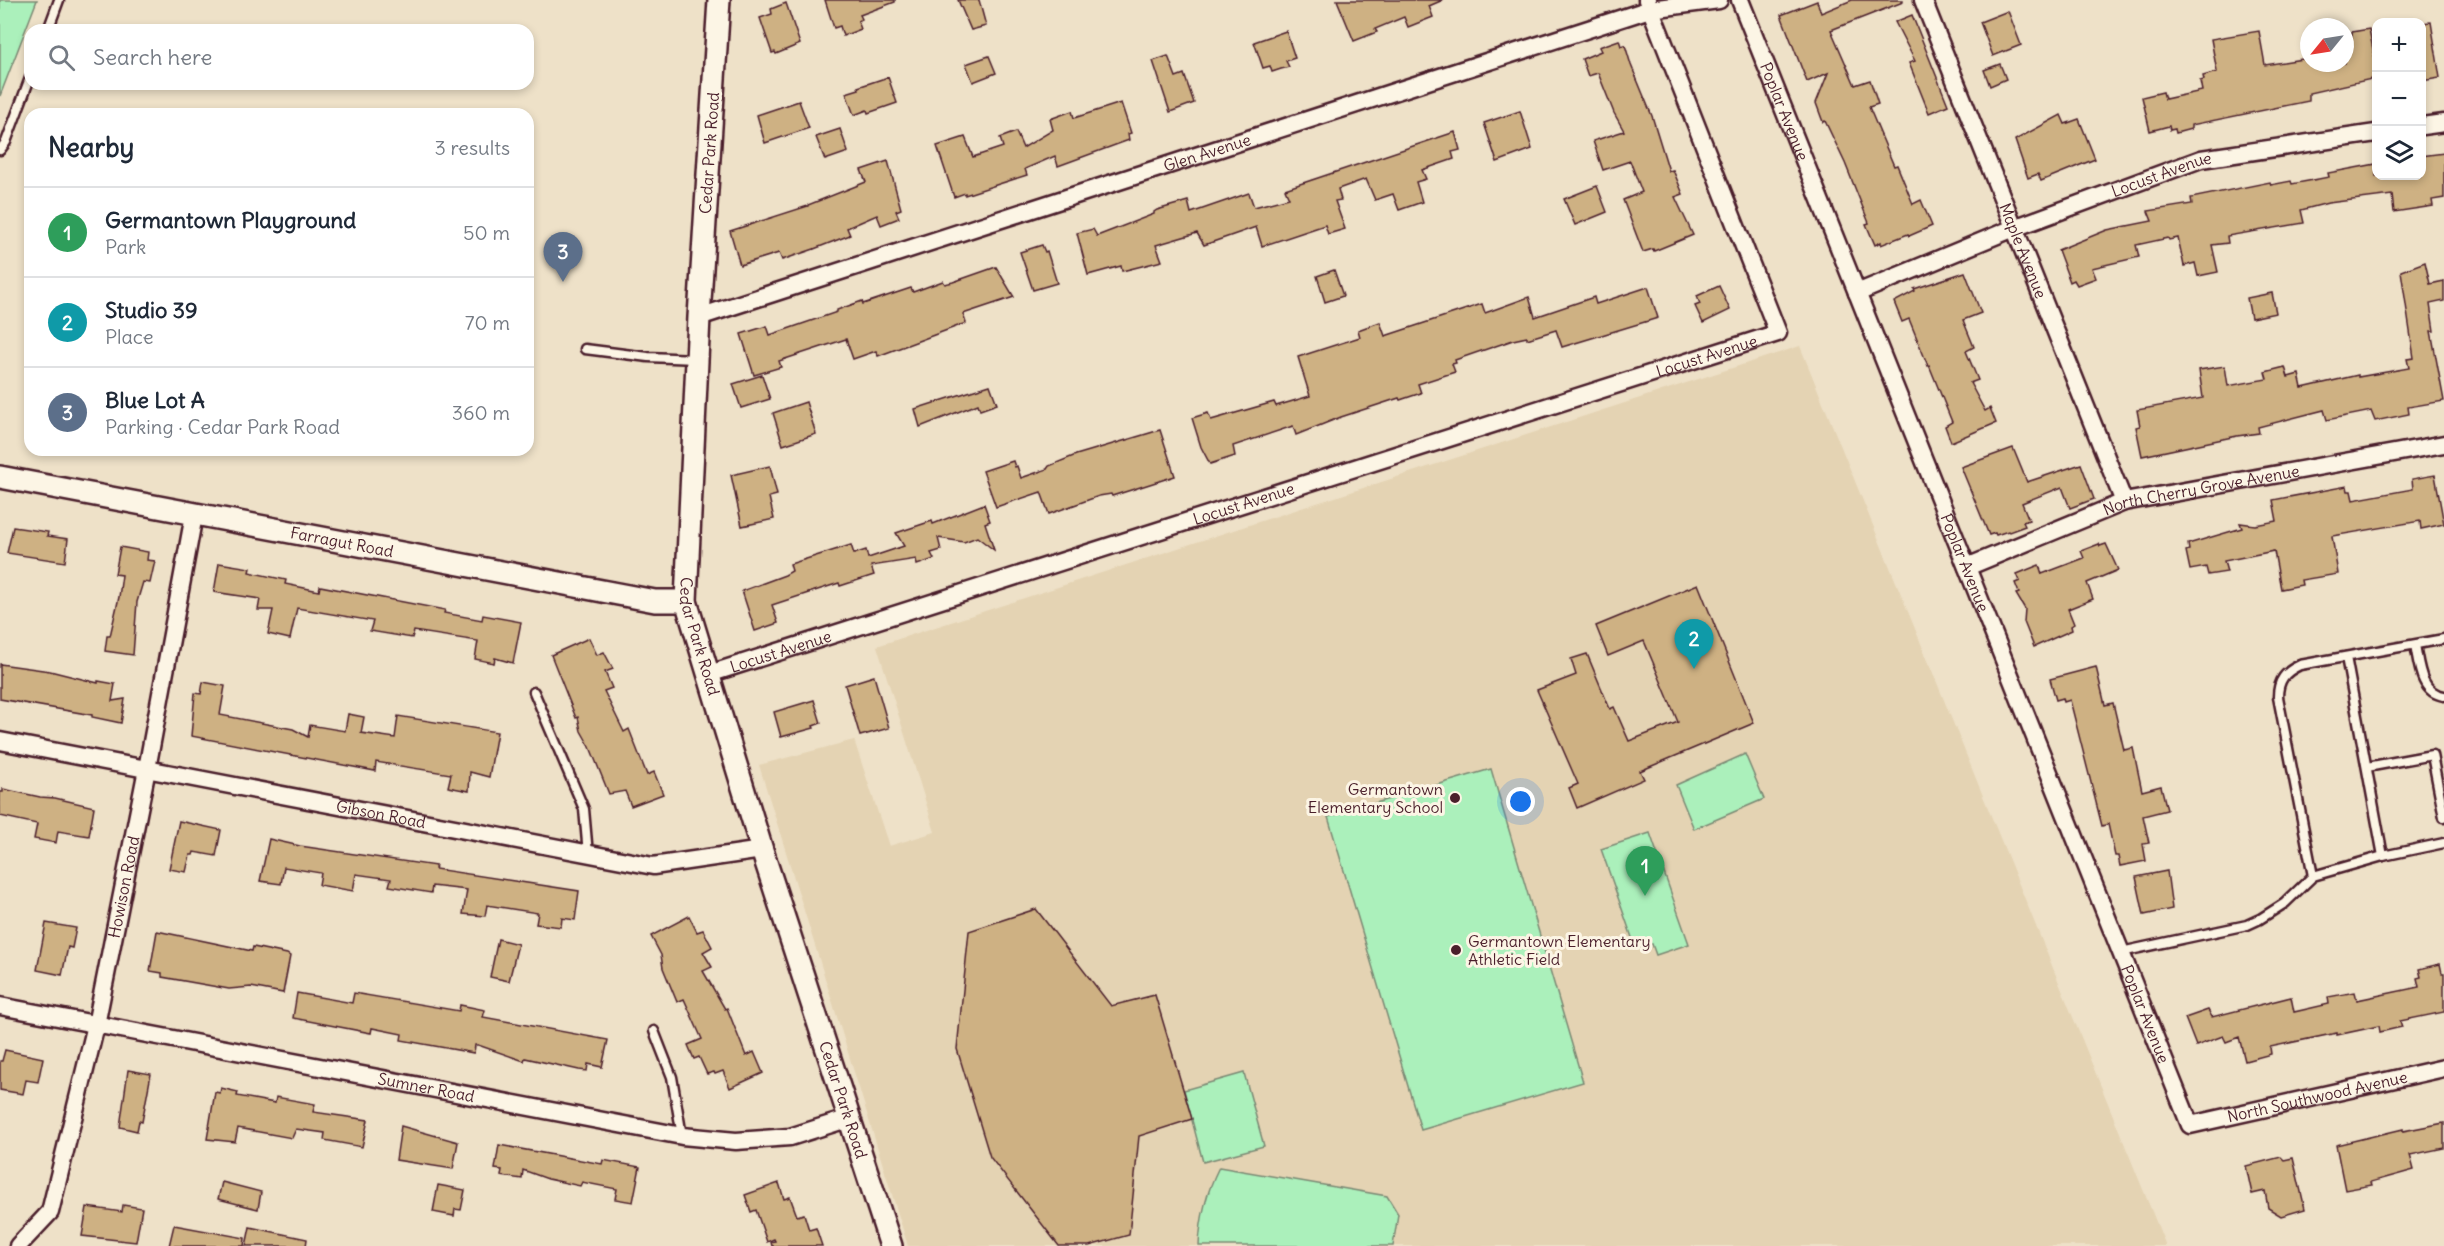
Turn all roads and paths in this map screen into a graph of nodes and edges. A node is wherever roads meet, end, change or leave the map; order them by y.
1 (59, 0) edge
2 (719, 0) edge
3 (1719, 0) edge
4 (1740, 0) edge
5 (1923, 0) edge
6 (1648, 4) edge
7 (50, 24) edge
8 (26, 90) edge
9 (2444, 123) edge
10 (2426, 125) edge
11 (2372, 134) edge
12 (0, 150) edge
13 (2014, 228) junction
14 (1857, 293) junction
15 (699, 317) junction
16 (585, 349) dead end
17 (697, 359) junction
18 (2444, 444) edge
19 (0, 477) edge
20 (2124, 502) junction
21 (194, 515) junction
22 (1967, 567) junction
23 (686, 601) junction
24 (2444, 639) edge
25 (2415, 645) junction
26 (2346, 657) junction
27 (709, 674) junction
28 (534, 692) dead end
29 (2444, 696) edge
30 (0, 741) edge
31 (2367, 767) junction
32 (147, 769) junction
33 (2444, 816) edge
34 (2444, 843) edge
35 (762, 850) junction
36 (588, 854) junction
37 (2383, 856) junction
38 (2313, 876) junction
39 (2121, 952) junction
40 (0, 1006) edge
41 (96, 1025) junction
42 (654, 1030) dead end
43 (2444, 1068) edge
44 (850, 1118) junction
45 (2190, 1125) joint
46 (682, 1136) junction
47 (18, 1246) edge
48 (891, 1246) edge

1 - 7 lane
2 - 15 street, Cedar Park Road
3 - 6 street, Glen Avenue
4 - 14 street, Poplar Avenue
5 - 13 street, Maple Avenue
6 - 15 street, Glen Avenue
6 - 27 street, Locust Avenue
8 - 12 lane
9 - 10 street
11 - 13 street, Locust Avenue
13 - 14 street, Locust Avenue
13 - 20 street, Maple Avenue
14 - 22 street, Poplar Avenue
15 - 17 street, Cedar Park Road
16 - 17 lane
17 - 23 street, Cedar Park Road
18 - 20 street, North Cherry Grove Avenue
19 - 21 street, Farragut Road
20 - 22 street, North Cherry Grove Avenue
21 - 23 street, Farragut Road
21 - 32 street, Howison Road
22 - 39 street, Poplar Avenue
23 - 27 street, Cedar Park Road
24 - 25 lane
25 - 26 lane
25 - 29 lane
26 - 31 lane
26 - 38 lane
27 - 35 street, Cedar Park Road
28 - 36 lane
30 - 32 street, Gibson Road
31 - 33 lane
31 - 37 lane
32 - 36 street, Gibson Road
32 - 41 street, Howison Road
34 - 37 lane
35 - 36 street, Gibson Road
35 - 44 street, Cedar Park Road
37 - 38 lane
38 - 39 lane
39 - 45 street, Poplar Avenue
40 - 41 street, Sumner Road
41 - 46 street, Sumner Road
41 - 47 street, Howison Road
42 - 46 lane
43 - 45 street, North Southwood Avenue
44 - 46 street, Sumner Road
44 - 48 street, Cedar Park Road

